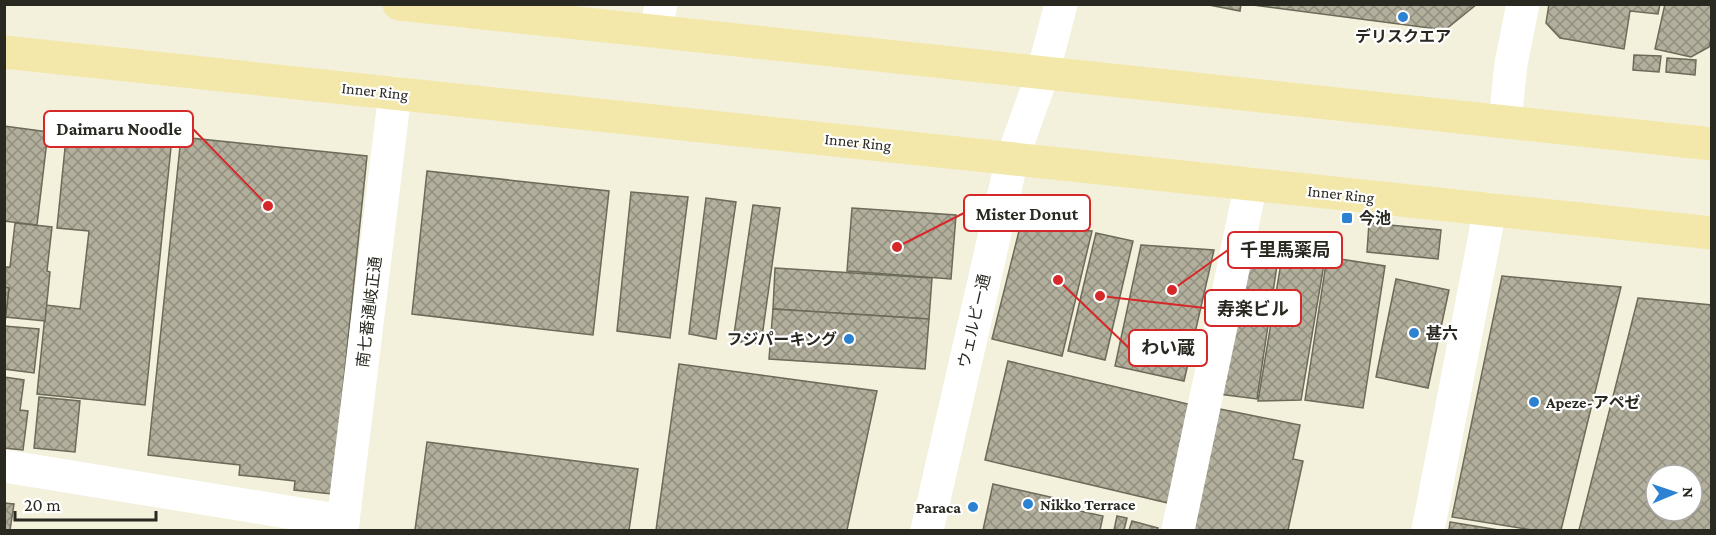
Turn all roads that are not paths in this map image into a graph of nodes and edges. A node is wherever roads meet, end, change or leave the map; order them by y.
1 (399, 4) edge
2 (1061, 4) edge
3 (1523, 4) edge
4 (658, 18) edge
5 (4, 52) edge
6 (1042, 73) junction
7 (395, 93) junction
8 (1505, 121) junction
9 (1712, 144) edge
10 (1012, 159) junction
11 (1251, 184) junction
12 (1490, 209) junction
13 (1712, 233) edge
14 (4, 466) edge
15 (342, 526) edge
16 (927, 531) edge
17 (1178, 531) edge
18 (1428, 531) edge

1 - 4 main road
2 - 6 street, ウェルビー通
3 - 8 street
4 - 6 main road
5 - 7 main road, Inner Ring
6 - 8 main road
6 - 10 street, ウェルビー通
7 - 10 main road, Inner Ring
7 - 15 street, 南七番通岐正通
8 - 9 main road
10 - 11 main road, Inner Ring
10 - 16 street, ウェルビー通
11 - 12 main road, Inner Ring
11 - 17 street
12 - 13 main road, Inner Ring
12 - 18 street
14 - 15 street

